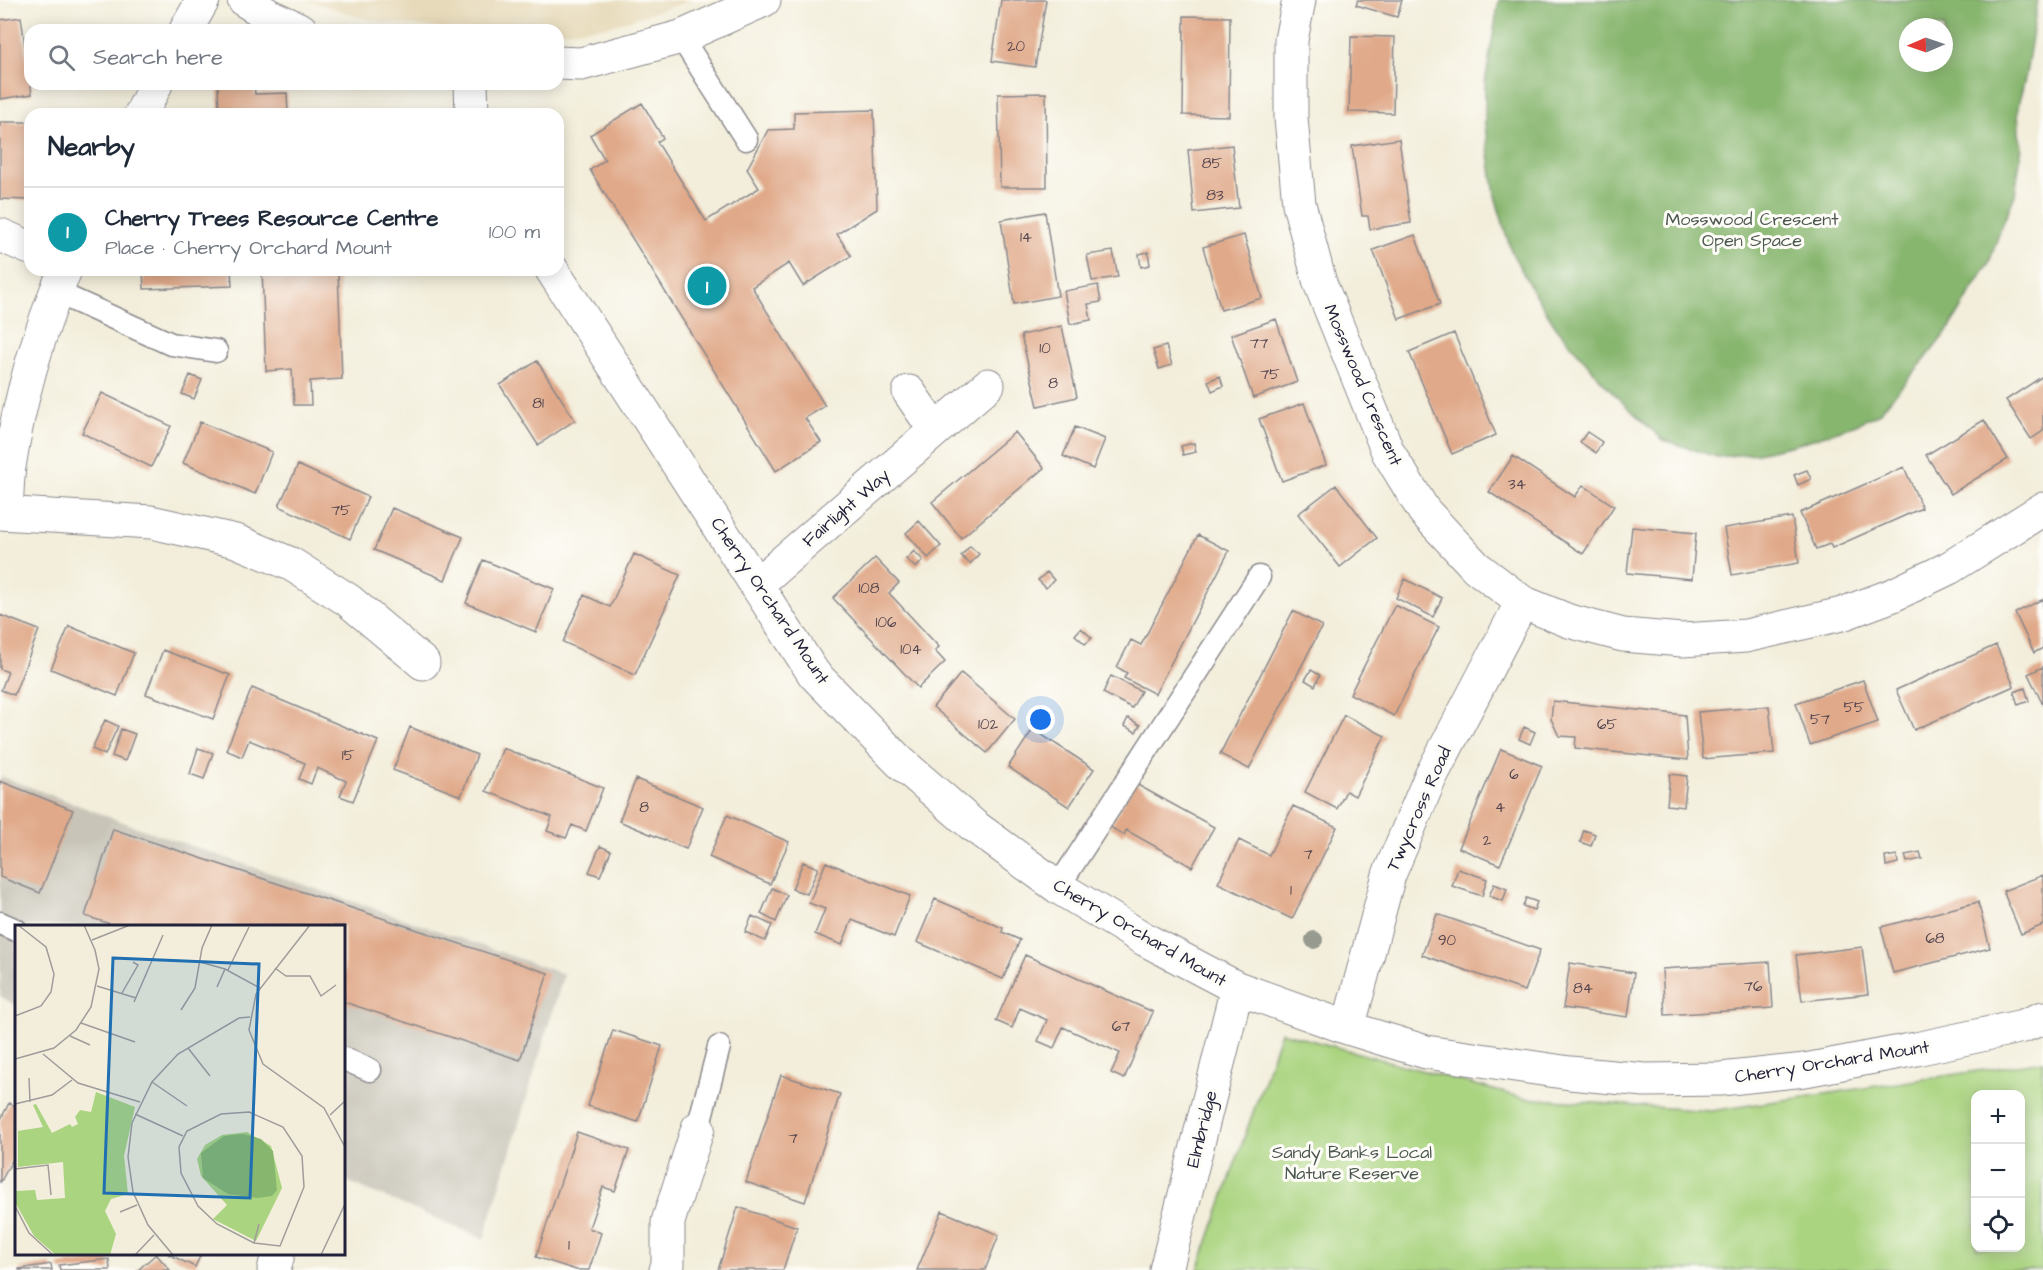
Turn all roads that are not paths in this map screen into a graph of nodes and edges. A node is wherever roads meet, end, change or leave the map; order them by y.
1 (203, 0) edge
2 (244, 0) edge
3 (764, 0) edge
4 (1299, 0) edge
5 (189, 24) edge
6 (288, 24) edge
7 (681, 37) junction
8 (564, 63) edge
9 (153, 90) edge
10 (471, 90) edge
11 (144, 108) edge
12 (472, 108) edge
13 (746, 139) dead end
14 (0, 235) edge
15 (24, 245) edge
16 (556, 276) edge
17 (60, 281) edge
18 (216, 351) dead end
19 (988, 385) dead end
20 (909, 392) dead end
21 (935, 430) junction
22 (2043, 509) edge
23 (3, 513) edge
24 (1260, 577) dead end
25 (756, 585) junction
26 (1522, 602) junction
27 (423, 663) dead end
28 (1058, 887) junction
29 (0, 924) edge
30 (15, 930) edge
31 (1237, 988) junction
32 (2043, 1018) edge
33 (1348, 1028) junction
34 (719, 1047) dead end
35 (345, 1059) edge
36 (370, 1070) dead end
37 (698, 1128) joint
38 (278, 1255) edge
39 (274, 1270) edge
40 (666, 1270) edge
41 (1166, 1270) edge

1 - 5 street
2 - 6 street
3 - 7 street
4 - 26 street, Mosswood Crescent
7 - 8 street
7 - 13 lane
9 - 11 street
10 - 12 street
14 - 15 street
16 - 25 street, Cherry Orchard Mount
17 - 18 lane
17 - 23 street
19 - 21 street, Fairlight Way
20 - 21 street
21 - 25 street, Fairlight Way
22 - 26 street, Mosswood Crescent
23 - 27 street
24 - 28 lane
25 - 28 street, Cherry Orchard Mount
26 - 33 street, Twycross Road
28 - 31 street, Cherry Orchard Mount
29 - 30 lane
31 - 33 street, Cherry Orchard Mount
31 - 41 street, Elmbridge
32 - 33 street, Cherry Orchard Mount
34 - 37 lane
35 - 36 lane
37 - 40 street
38 - 39 street

